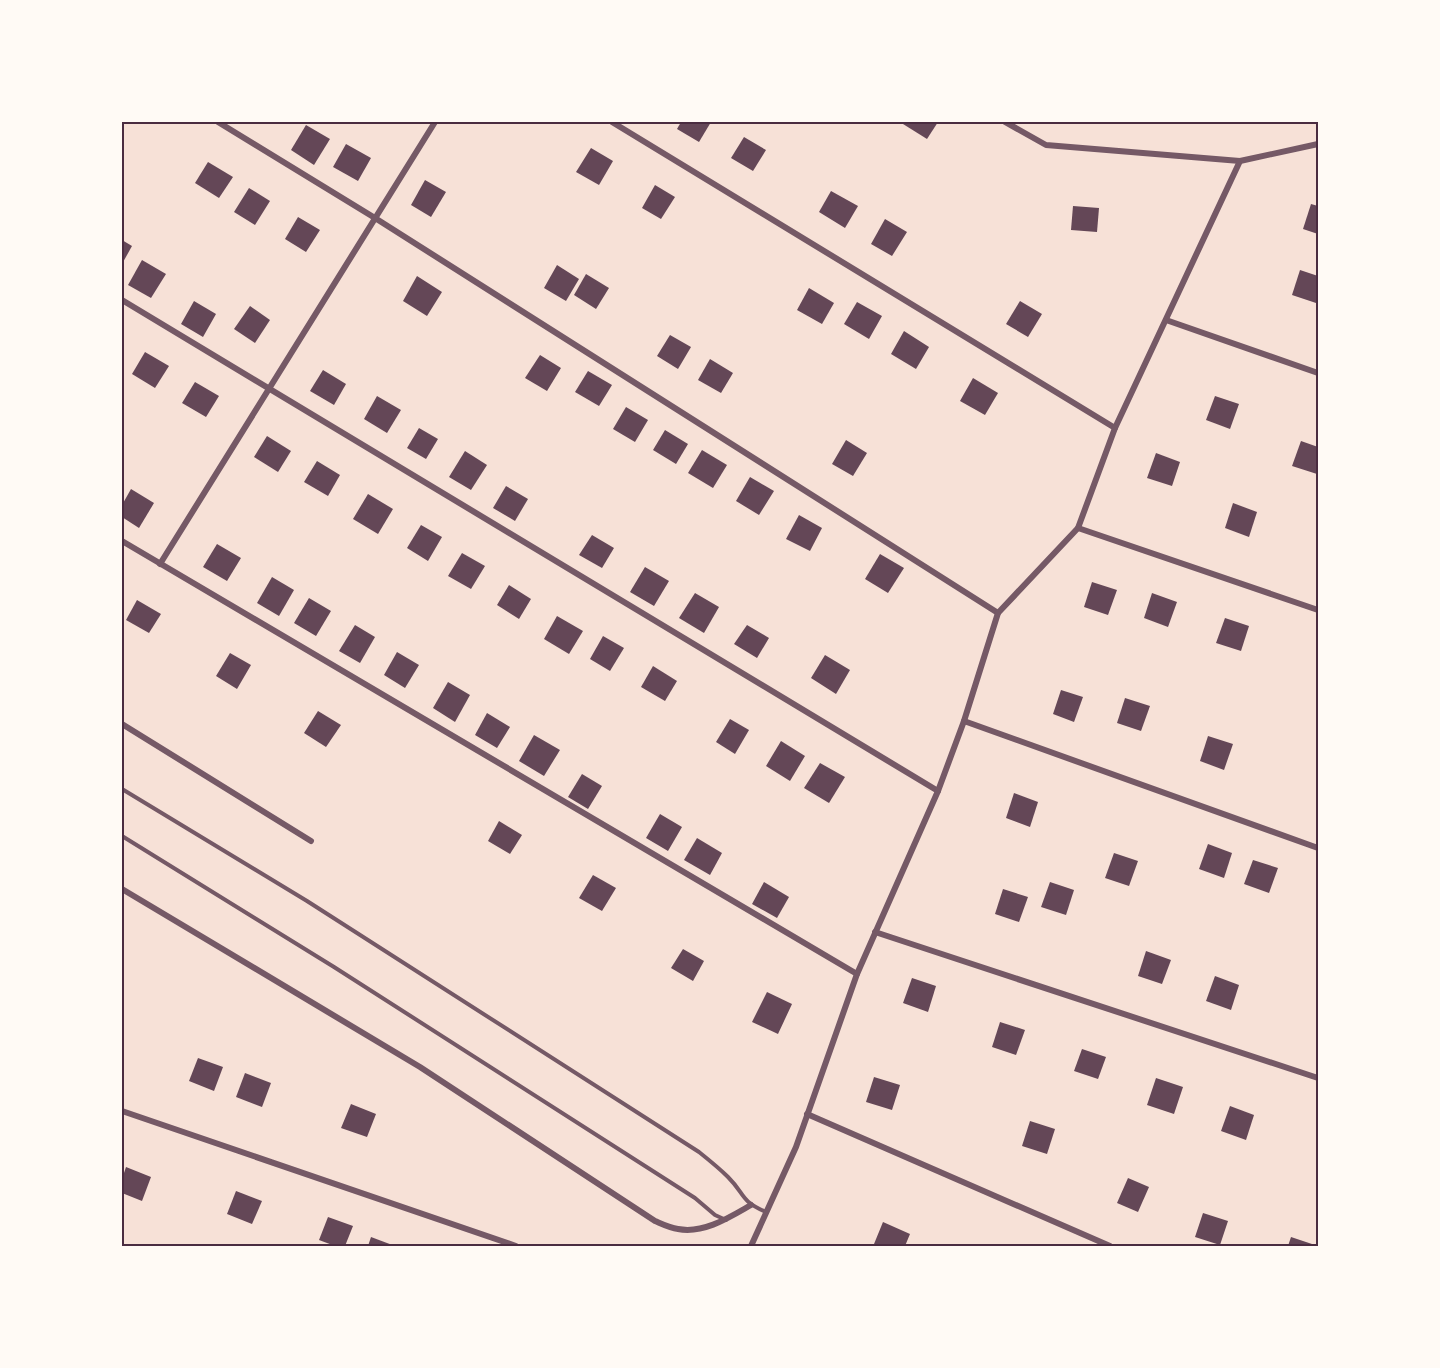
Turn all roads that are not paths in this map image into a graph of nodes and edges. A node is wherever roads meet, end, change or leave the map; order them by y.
1 (218, 122) edge
2 (435, 122) edge
3 (612, 122) edge
4 (1005, 122) edge
5 (1318, 144) edge
6 (1240, 161) junction
7 (375, 218) junction
8 (122, 300) edge
9 (1166, 320) junction
10 (1318, 373) edge
11 (267, 389) junction
12 (1115, 428) junction
13 (1078, 528) junction
14 (122, 541) edge
15 (160, 564) junction
16 (1318, 610) edge
17 (998, 614) junction
18 (964, 721) junction
19 (122, 724) edge
20 (122, 789) edge
21 (938, 791) junction
22 (122, 836) edge
23 (311, 841) dead end
24 (1318, 848) edge
25 (122, 889) edge
26 (875, 932) junction
27 (856, 974) junction
28 (1318, 1078) edge
29 (122, 1111) edge
30 (807, 1114) junction
31 (751, 1205) junction
32 (766, 1212) junction
33 (726, 1220) junction
34 (516, 1246) edge
35 (751, 1246) edge
36 (1110, 1246) edge

1 - 7 street
2 - 7 street
3 - 12 street
4 - 6 street
5 - 6 street
6 - 9 street
7 - 11 street
7 - 17 street
8 - 11 street
9 - 10 street
9 - 12 street
11 - 15 street
11 - 21 street
12 - 13 street
13 - 16 street
13 - 17 street
14 - 15 street
15 - 27 street
17 - 18 street
18 - 21 street
18 - 24 street
19 - 23 street
20 - 31 lane
21 - 26 street
22 - 33 lane
25 - 33 street
26 - 27 street
26 - 28 street
27 - 30 street
29 - 34 street
30 - 32 street
30 - 36 street
31 - 32 lane
31 - 33 street
32 - 35 street

